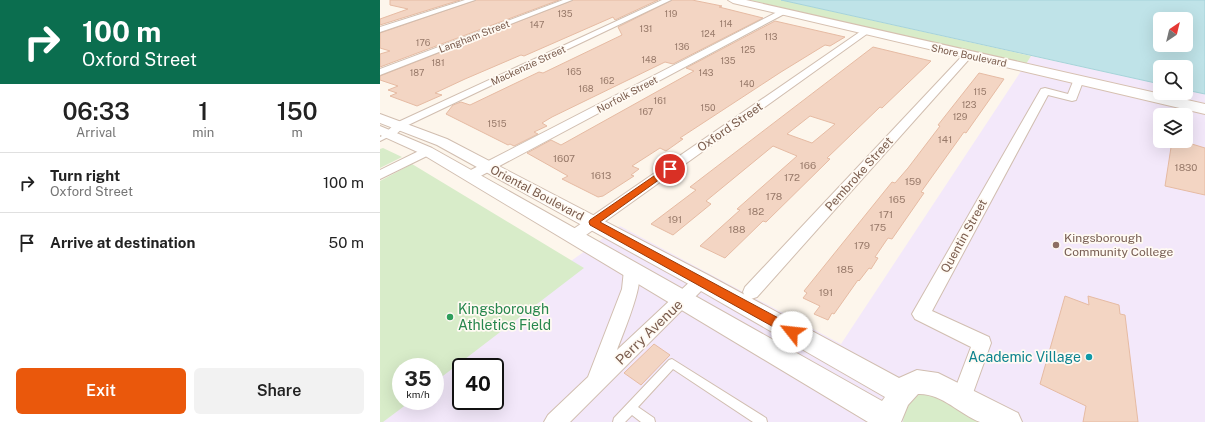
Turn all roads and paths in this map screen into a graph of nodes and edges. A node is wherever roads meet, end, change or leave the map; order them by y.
1 (472, 0) edge
2 (568, 0) edge
3 (668, 0) edge
4 (733, 0) edge
5 (784, 12) junction
6 (380, 30) edge
7 (867, 31) junction
8 (968, 55) junction
9 (380, 72) edge
10 (1079, 79) junction
11 (1205, 108) edge
12 (380, 118) edge
13 (387, 132) edge
14 (426, 151) junction
15 (487, 167) junction
16 (380, 175) edge
17 (470, 176) junction
18 (594, 222) junction
19 (574, 236) junction
20 (632, 270) junction
21 (702, 280) junction
22 (750, 292) dead end
23 (682, 299) junction
24 (596, 383) junction
25 (901, 392) junction
26 (962, 397) junction
27 (631, 408) junction
28 (887, 421) edge
29 (555, 422) edge
30 (618, 422) edge
31 (650, 422) edge
32 (762, 422) edge
33 (1008, 422) edge

1 - 6 street
2 - 9 street, Langham Street
3 - 13 street, Mackenzie Street
4 - 5 main road, Shore Boulevard
5 - 7 main road, Shore Boulevard
5 - 15 street, Norfolk Street
7 - 8 main road, Shore Boulevard
7 - 18 street, Oxford Street
8 - 10 main road, Shore Boulevard
8 - 22 street, Pembroke Street
10 - 11 main road, Shore Boulevard
10 - 26 street, Quentin Street
12 - 13 street, Oriental Boulevard
13 - 14 street, Oriental Boulevard
13 - 15 street, Oriental Boulevard
14 - 16 street
14 - 17 street, Oriental Boulevard
15 - 17 street, Norfolk Street
15 - 18 street, Oriental Boulevard
17 - 19 street, Oriental Boulevard
18 - 19 street, Oxford Street
18 - 21 street, Oriental Boulevard
19 - 20 street, Oriental Boulevard
20 - 23 street, Oriental Boulevard
20 - 24 street, Perry Avenue
21 - 23 street, Perry Avenue
21 - 25 street, Oriental Boulevard
23 - 24 street, Perry Avenue
23 - 28 street, Oriental Boulevard
24 - 29 street, Perry Avenue
25 - 26 street
25 - 28 street, Oriental Boulevard
26 - 33 street
27 - 30 lane
27 - 31 lane
27 - 32 lane

